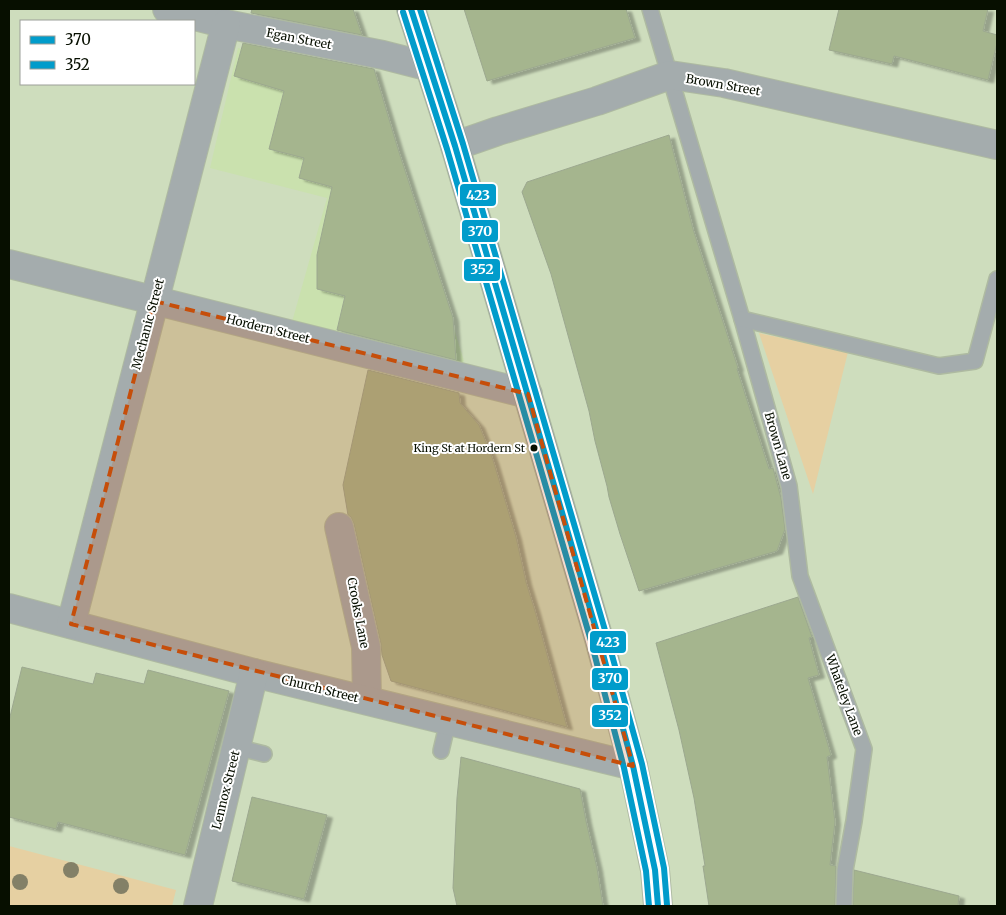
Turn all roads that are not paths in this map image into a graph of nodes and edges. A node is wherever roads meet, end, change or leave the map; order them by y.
1 (167, 9) edge
2 (411, 9) edge
3 (650, 9) edge
4 (226, 24) junction
5 (430, 67) junction
6 (670, 75) junction
7 (997, 145) edge
8 (455, 146) junction
9 (9, 264) edge
10 (997, 279) edge
11 (154, 301) junction
12 (742, 319) junction
13 (528, 394) junction
14 (339, 527) dead end
15 (800, 576) joint
16 (9, 608) edge
17 (71, 624) junction
18 (254, 673) junction
19 (367, 700) junction
20 (448, 721) junction
21 (236, 747) junction
22 (441, 750) dead end
23 (264, 754) dead end
24 (633, 766) junction
25 (198, 906) edge
26 (658, 906) edge
27 (844, 906) edge

1 - 4 street, Egan Street
2 - 5 highway
3 - 6 lane, Brown Lane
4 - 5 street, Egan Street
4 - 11 street, Mechanic Street
5 - 8 highway
6 - 7 street, Brown Street
6 - 8 street, Brown Street
6 - 12 lane, Brown Lane
8 - 13 highway
9 - 11 street, Hordern Street
10 - 12 lane
11 - 13 street, Hordern Street
11 - 17 street, Mechanic Street
12 - 15 lane, Brown Lane
13 - 24 highway
14 - 19 street, Crooks Lane
15 - 27 lane, Whateley Lane
16 - 17 street, Church Street
17 - 18 street, Church Street
18 - 19 street, Church Street
18 - 21 street, Lennox Street
19 - 20 street, Church Street
20 - 22 lane
20 - 24 street, Church Street
21 - 23 lane
21 - 25 street, Lennox Street
24 - 26 highway

